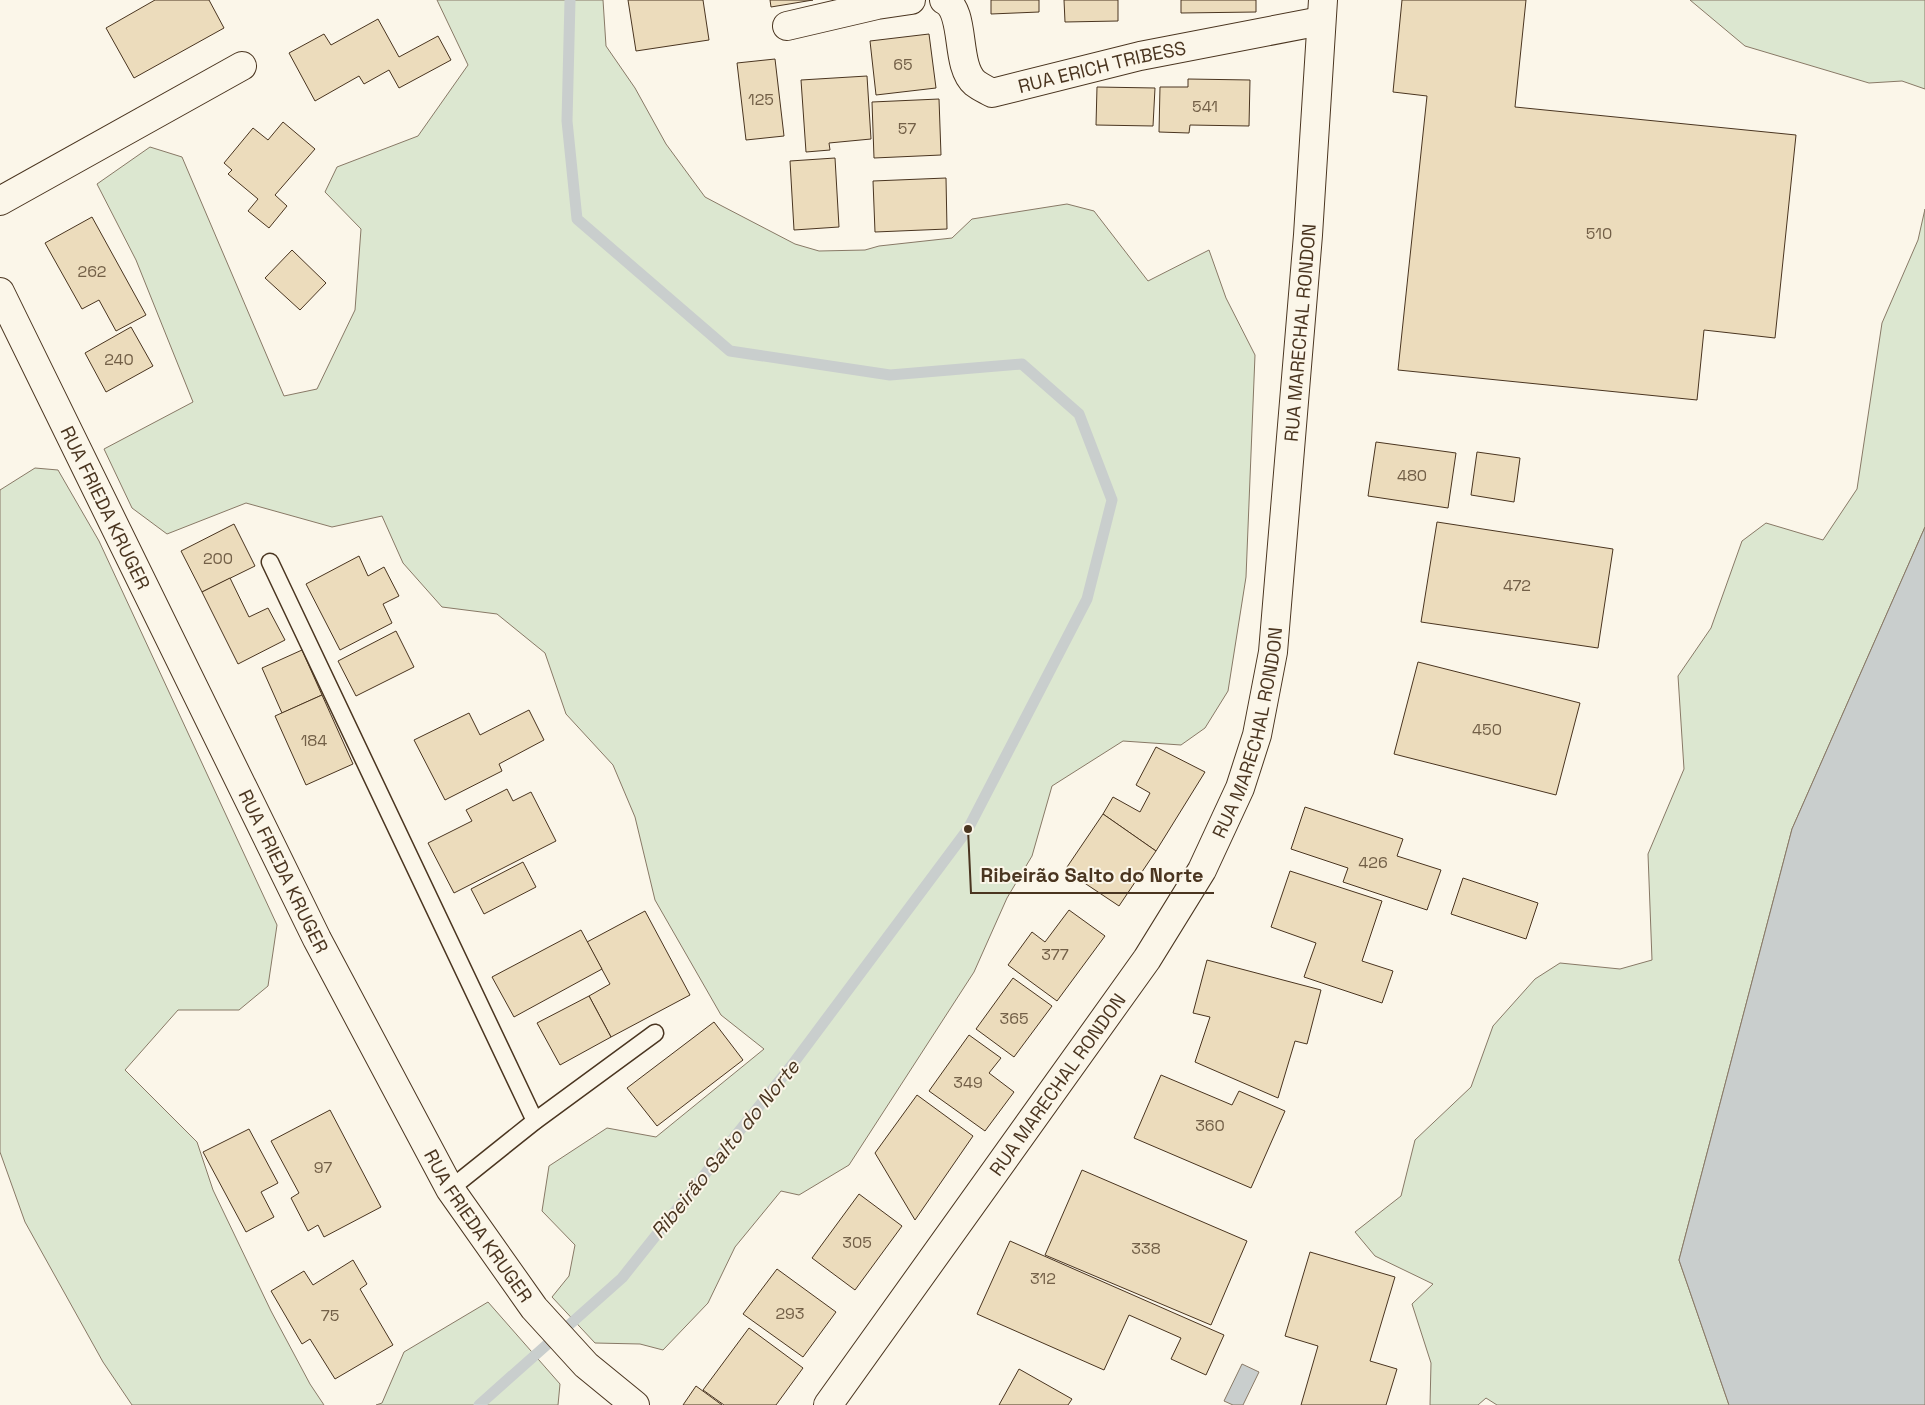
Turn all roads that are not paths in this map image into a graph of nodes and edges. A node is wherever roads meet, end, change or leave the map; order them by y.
1 (911, 0) edge
2 (944, 0) edge
3 (1322, 11) edge
4 (787, 26) dead end
5 (242, 66) dead end
6 (0, 201) edge
7 (0, 292) edge
8 (270, 562) dead end
9 (655, 1033) dead end
10 (535, 1121) junction
11 (450, 1189) junction
12 (635, 1405) edge
13 (828, 1405) edge

1 - 4 street
2 - 3 street, RUA ERICH TRIBESS
3 - 13 street, RUA MARECHAL RONDON
5 - 6 street
7 - 11 street, RUA FRIEDA KRUGER
8 - 10 lane
9 - 10 lane
10 - 11 lane
11 - 12 street, RUA FRIEDA KRUGER

